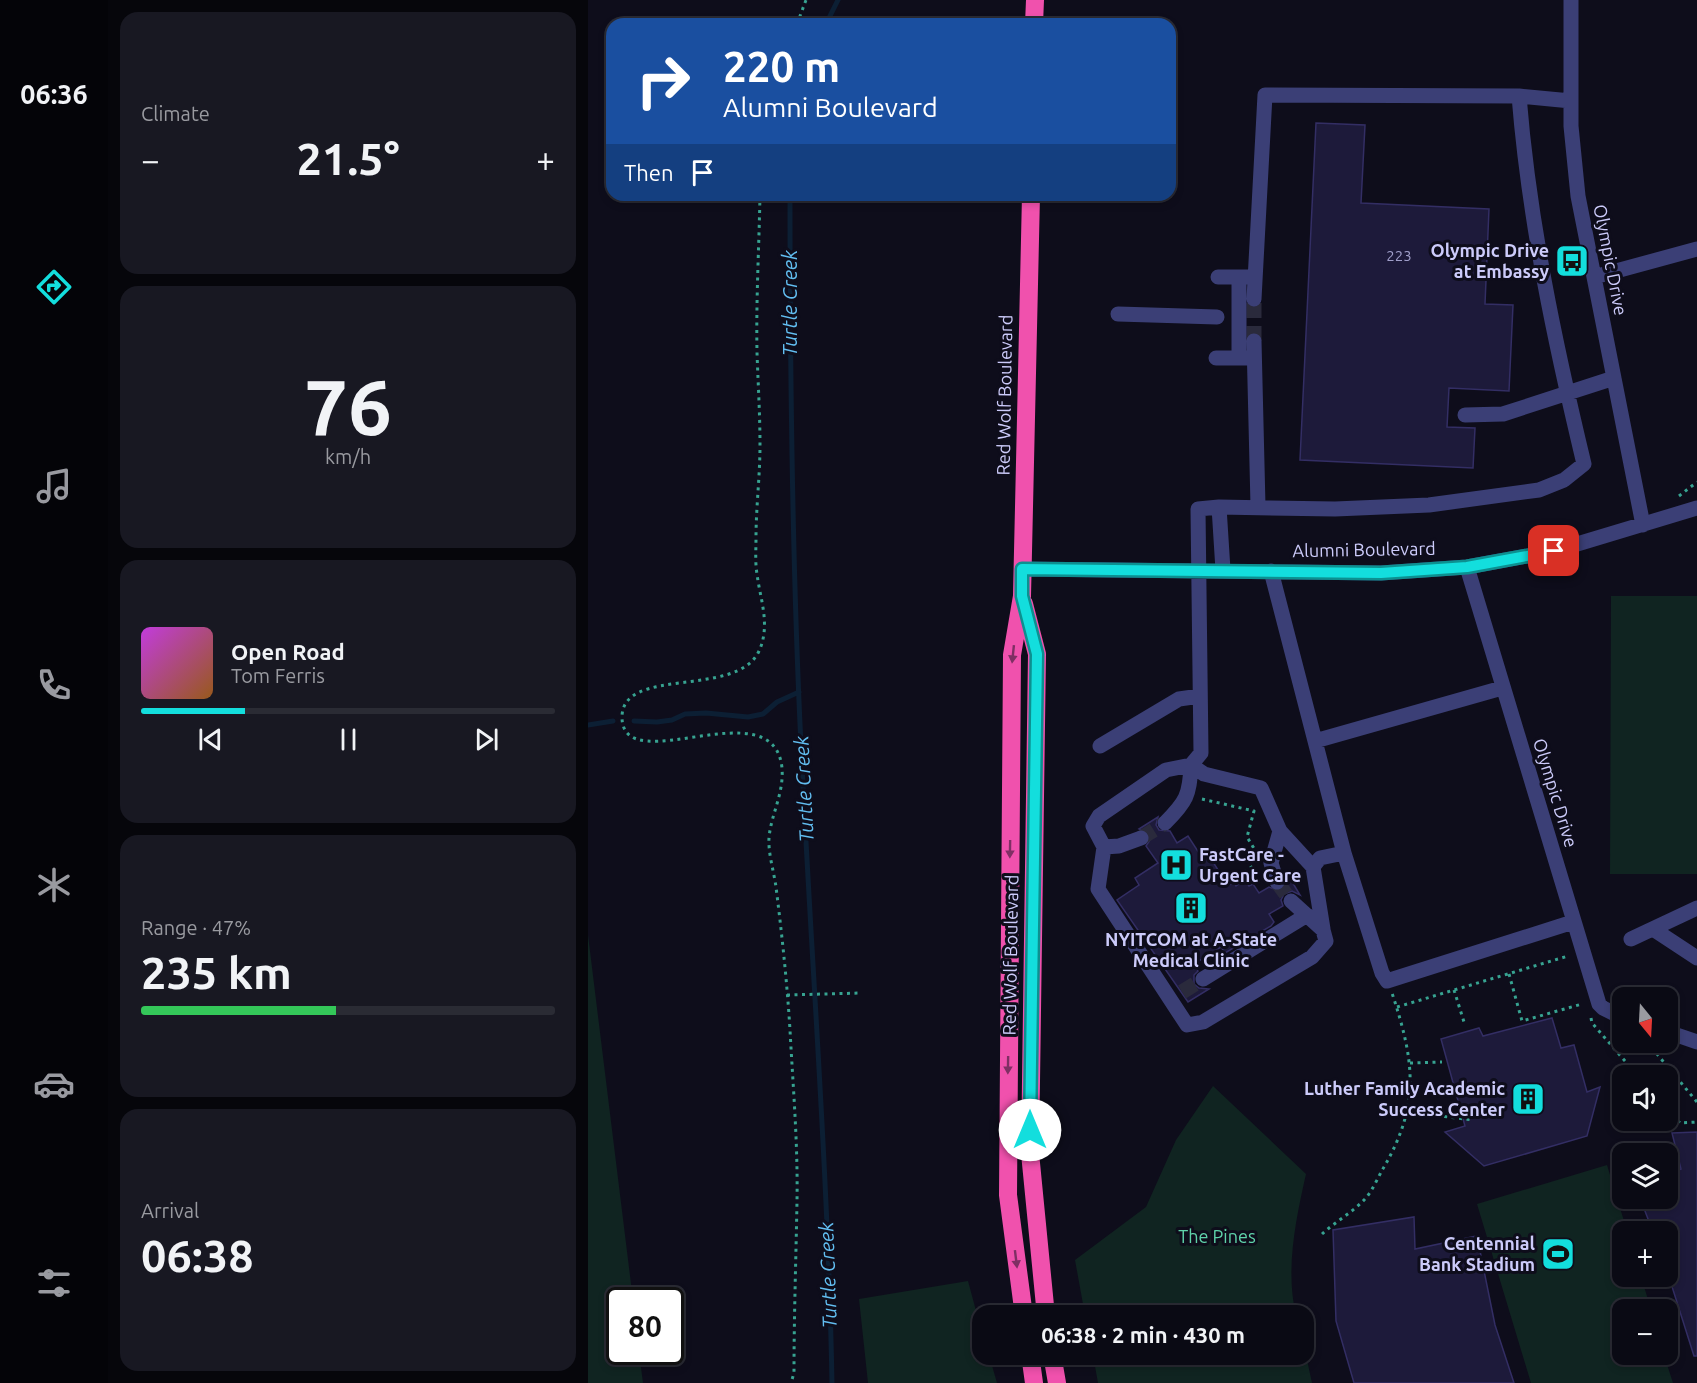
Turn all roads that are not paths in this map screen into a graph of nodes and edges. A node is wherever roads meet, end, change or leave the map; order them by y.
1 (1035, 0) edge
2 (1571, 0) edge
3 (1034, 18) edge
4 (1519, 96) junction
5 (1571, 101) junction
6 (1030, 201) edge
7 (1697, 249) edge
8 (1218, 277) dead end
9 (1246, 277) junction
10 (1594, 277) junction
11 (1254, 299) tunnel mouth
12 (1118, 314) dead end
13 (1217, 317) dead end
14 (1254, 341) tunnel mouth
15 (1216, 358) dead end
16 (1246, 358) junction
17 (1614, 378) junction
18 (1567, 393) junction
19 (1465, 415) dead end
20 (1258, 506) junction
21 (1219, 507) junction
22 (1697, 508) edge
23 (1642, 525) junction
24 (1467, 567) junction
25 (1022, 569) junction
26 (1198, 570) junction
27 (1223, 570) junction
28 (1271, 571) junction
29 (1022, 596) junction
30 (1502, 688) junction
31 (1200, 696) junction
32 (1315, 741) junction
33 (1100, 746) dead end
34 (1191, 765) junction
35 (1165, 823) tunnel mouth
36 (1280, 831) junction
37 (1142, 838) tunnel mouth
38 (1104, 847) junction
39 (1344, 853) junction
40 (1313, 867) junction
41 (1277, 882) tunnel mouth
42 (1291, 901) tunnel mouth
43 (1697, 908) edge
44 (1307, 915) junction
45 (1574, 922) junction
46 (1323, 929) junction
47 (1653, 929) junction
48 (1631, 939) dead end
49 (1697, 958) edge
50 (1203, 979) tunnel mouth
51 (1182, 992) tunnel mouth
52 (1168, 1000) junction
53 (1612, 1012) edge
54 (1678, 1035) edge
55 (1697, 1042) edge
56 (1023, 1305) edge
57 (1045, 1305) edge
58 (1032, 1365) edge
59 (1054, 1365) edge
60 (1034, 1383) edge
61 (1057, 1383) edge

1 - 3 highway
2 - 5 street, Olympic Drive
4 - 5 street
4 - 9 street
4 - 18 street
5 - 10 street, Olympic Drive
6 - 25 highway, Red Wolf Boulevard
7 - 10 street
8 - 9 street
9 - 11 street
9 - 16 street
10 - 17 street, Olympic Drive
12 - 13 street
14 - 16 street
15 - 16 street
16 - 20 street
17 - 18 street
17 - 23 street, Olympic Drive
18 - 19 street
18 - 20 street
20 - 21 street
21 - 26 street
21 - 27 street
22 - 23 street, Alumni Boulevard
23 - 24 street, Alumni Boulevard
24 - 28 street, Alumni Boulevard
24 - 30 street, Olympic Drive
25 - 26 street, Alumni Boulevard
25 - 29 highway, Red Wolf Boulevard
26 - 27 street, Alumni Boulevard
26 - 31 street
27 - 28 street, Alumni Boulevard
28 - 32 street
29 -> 56 highway, Red Wolf Boulevard
29 - 57 highway, Red Wolf Boulevard
30 - 32 street
30 - 45 street, Olympic Drive
31 - 33 street
31 - 34 street
32 - 39 street
34 - 35 street
34 - 36 street
34 - 38 street
36 - 40 street
36 - 41 street
37 - 38 street
38 - 52 street
39 - 40 street
39 - 45 street
40 - 46 street
42 - 44 street
43 - 47 street
44 - 46 street
44 - 50 street
45 - 53 street, Olympic Drive
46 - 52 street
47 - 48 street
47 - 49 street
51 - 52 street
54 - 55 street
58 - 60 highway
59 - 61 highway

